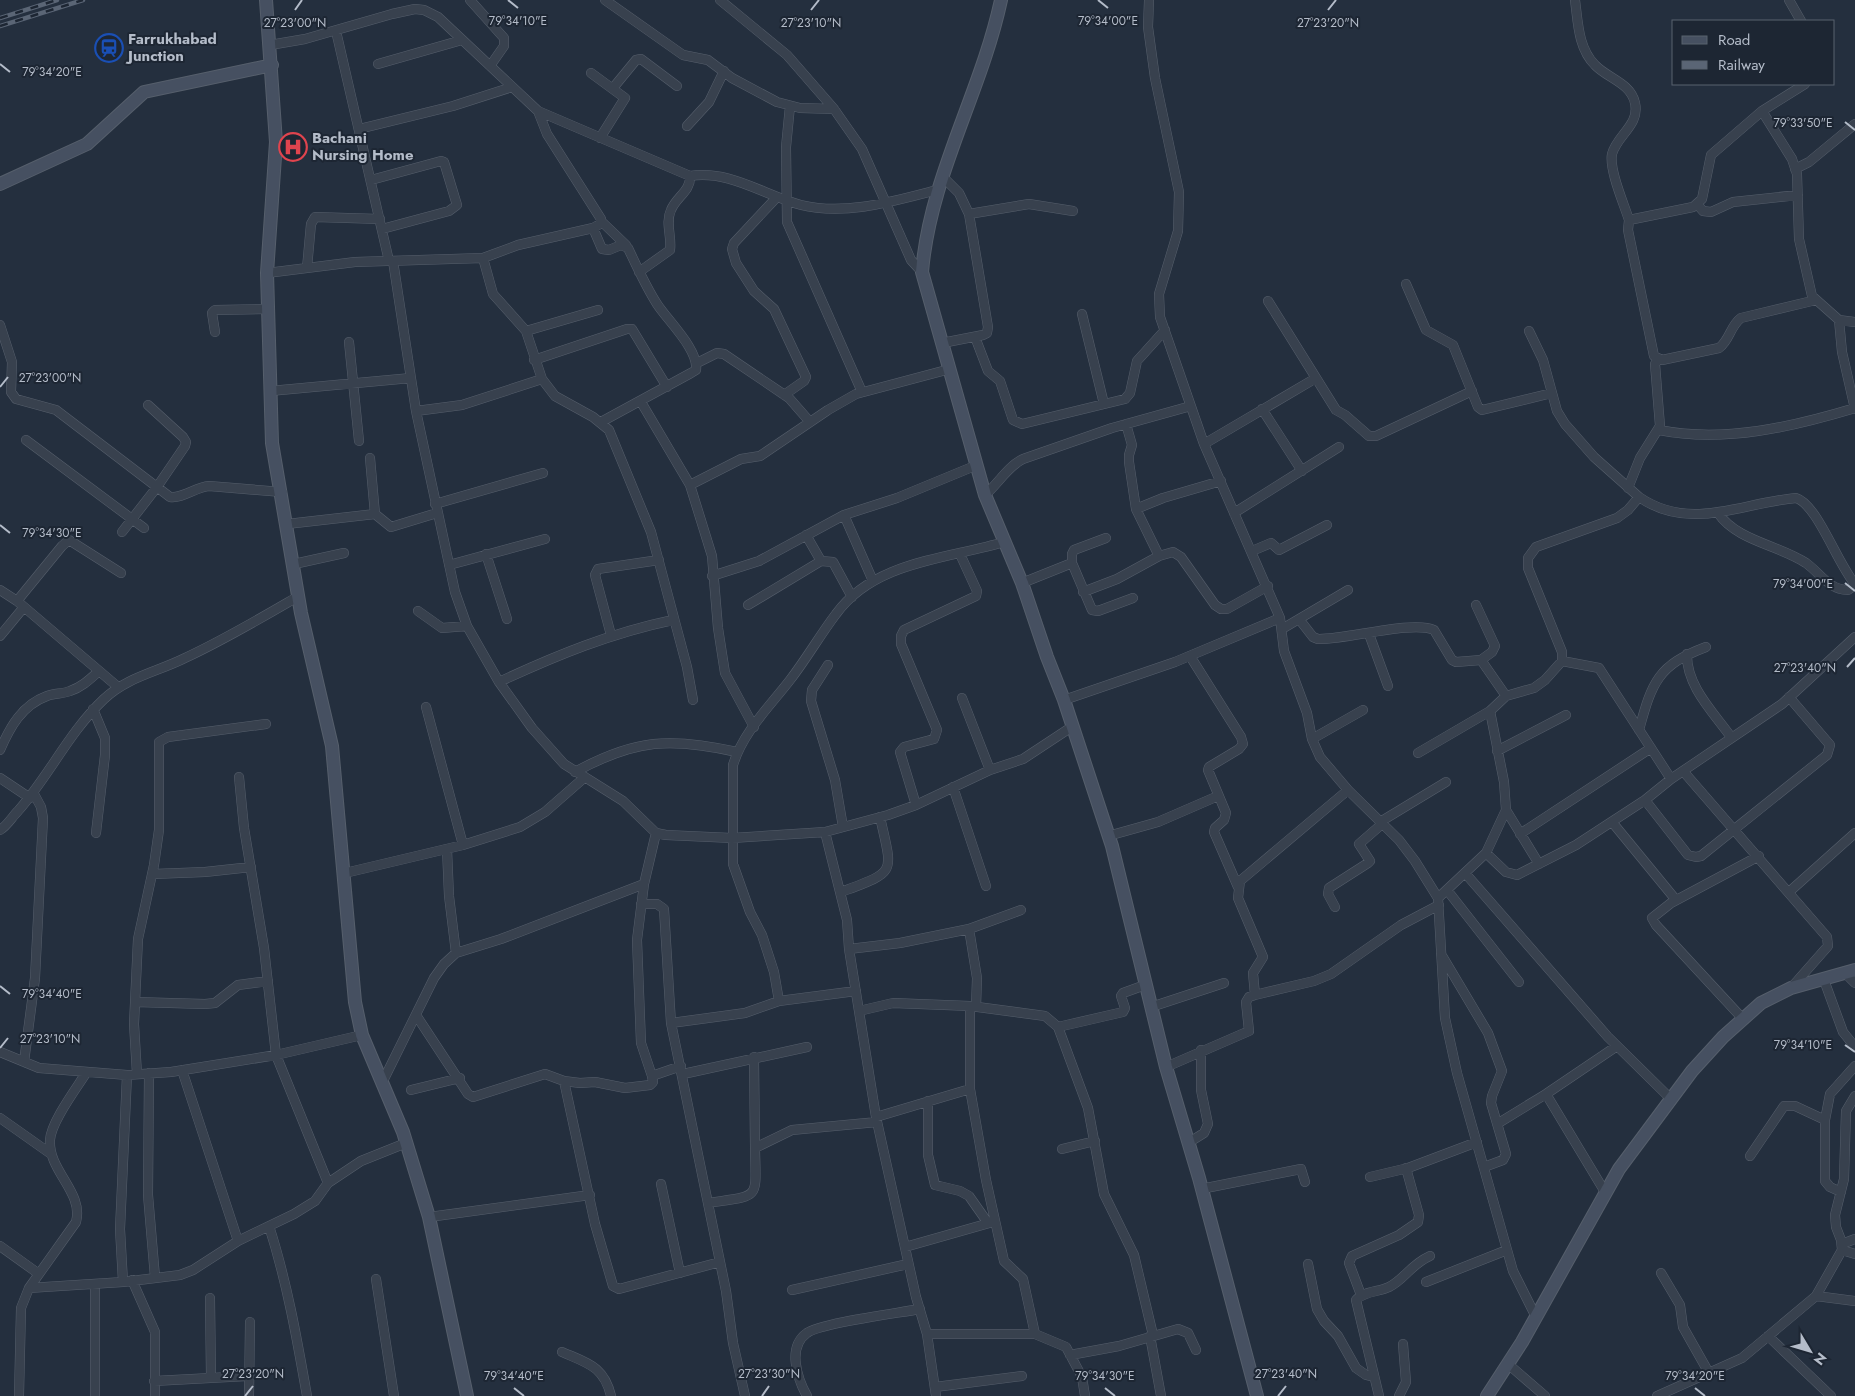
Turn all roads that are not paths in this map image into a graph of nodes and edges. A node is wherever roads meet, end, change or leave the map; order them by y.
1 (266, 0) edge
2 (470, 0) edge
3 (605, 0) edge
4 (720, 0) edge
5 (1000, 0) edge
6 (1149, 0) edge
7 (1575, 0) edge
8 (1789, 0) edge
9 (1800, 20) edge
10 (336, 31) junction
11 (462, 40) junction
12 (270, 45) junction
13 (378, 64) dead end
14 (272, 65) junction
15 (490, 66) junction
16 (724, 71) junction
17 (591, 73) dead end
18 (1803, 85) edge
19 (512, 86) junction
20 (677, 86) dead end
21 (613, 88) junction
22 (790, 106) junction
23 (834, 108) junction
24 (1762, 111) junction
25 (538, 112) junction
26 (1855, 124) edge
27 (687, 126) dead end
28 (359, 129) junction
29 (600, 138) junction
30 (1795, 169) junction
31 (690, 176) junction
32 (942, 176) junction
33 (371, 180) junction
34 (0, 184) edge
35 (937, 190) junction
36 (1798, 194) junction
37 (781, 198) junction
38 (885, 204) junction
39 (1697, 204) junction
40 (1073, 211) dead end
41 (969, 214) junction
42 (380, 219) junction
43 (1630, 220) junction
44 (602, 222) junction
45 (594, 228) junction
46 (382, 229) junction
47 (626, 245) junction
48 (483, 258) junction
49 (391, 261) junction
50 (307, 268) junction
51 (639, 272) junction
52 (922, 272) junction
53 (267, 274) junction
54 (1406, 284) dead end
55 (1816, 300) junction
56 (1268, 302) dead end
57 (268, 309) junction
58 (598, 310) dead end
59 (1082, 314) dead end
60 (1839, 320) junction
61 (1855, 322) edge
62 (0, 325) edge
63 (1164, 330) junction
64 (526, 331) junction
65 (1529, 331) dead end
66 (215, 332) dead end
67 (975, 337) junction
68 (349, 342) dead end
69 (942, 343) junction
70 (534, 360) junction
71 (1658, 360) junction
72 (697, 364) junction
73 (950, 369) junction
74 (411, 378) junction
75 (1316, 378) junction
76 (542, 379) junction
77 (353, 383) junction
78 (666, 388) junction
79 (270, 391) junction
80 (1472, 391) junction
81 (862, 392) junction
82 (1552, 393) junction
83 (784, 395) junction
84 (642, 402) junction
85 (1104, 404) junction
86 (148, 405) dead end
87 (1191, 406) junction
88 (1855, 408) edge
89 (1262, 410) junction
90 (416, 411) junction
91 (601, 422) junction
92 (810, 422) junction
93 (1126, 424) junction
94 (1658, 430) junction
95 (26, 440) dead end
96 (359, 441) dead end
97 (1204, 444) junction
98 (1339, 447) dead end
99 (370, 458) dead end
100 (977, 466) junction
101 (1302, 472) junction
102 (543, 473) dead end
103 (1221, 481) junction
104 (690, 485) junction
105 (157, 488) junction
106 (1628, 488) junction
107 (282, 492) junction
108 (986, 495) junction
109 (1639, 497) junction
110 (436, 504) junction
111 (1136, 509) junction
112 (437, 513) junction
113 (1234, 513) junction
114 (1718, 513) junction
115 (375, 514) junction
116 (844, 515) junction
117 (132, 519) junction
118 (287, 524) junction
119 (1327, 525) dead end
120 (144, 528) dead end
121 (122, 532) dead end
122 (806, 536) junction
123 (1106, 538) dead end
124 (545, 539) dead end
125 (1004, 542) junction
126 (1252, 551) junction
127 (344, 553) dead end
128 (486, 554) junction
129 (960, 554) junction
130 (1159, 556) junction
131 (659, 560) junction
132 (821, 562) junction
133 (1072, 563) junction
134 (294, 564) junction
135 (449, 565) junction
136 (121, 573) dead end
137 (712, 576) junction
138 (873, 581) junction
139 (1022, 583) junction
140 (1855, 584) edge
141 (1268, 586) junction
142 (0, 590) edge
143 (1348, 590) dead end
144 (1083, 592) junction
145 (299, 596) junction
146 (852, 597) junction
147 (1133, 598) dead end
148 (21, 604) junction
149 (748, 605) dead end
150 (1476, 605) dead end
151 (418, 611) dead end
152 (1280, 618) junction
153 (507, 619) dead end
154 (1299, 619) junction
155 (673, 620) junction
156 (468, 626) junction
157 (1282, 629) junction
158 (1369, 634) junction
159 (0, 636) edge
160 (611, 636) junction
161 (1853, 643) edge
162 (1706, 647) dead end
163 (1686, 654) junction
164 (1190, 656) junction
165 (1481, 660) junction
166 (1562, 661) junction
167 (828, 664) dead end
168 (99, 671) junction
169 (499, 682) junction
170 (1388, 686) dead end
171 (118, 687) junction
172 (1506, 696) junction
173 (1789, 697) junction
174 (962, 698) dead end
175 (693, 700) dead end
176 (1064, 700) junction
177 (426, 707) dead end
178 (94, 710) junction
179 (1364, 710) dead end
180 (1490, 711) junction
181 (1566, 715) dead end
182 (266, 724) dead end
183 (1073, 726) junction
184 (754, 727) junction
185 (1640, 730) junction
186 (1731, 738) junction
187 (1312, 739) junction
188 (1651, 748) junction
189 (0, 750) edge
190 (1497, 751) junction
191 (737, 752) junction
192 (1418, 753) dead end
193 (990, 770) junction
194 (1683, 771) junction
195 (575, 772) junction
196 (239, 777) dead end
197 (0, 778) edge
198 (585, 778) junction
199 (1672, 779) junction
200 (1446, 782) dead end
201 (953, 787) junction
202 (1348, 790) junction
203 (32, 796) junction
204 (1218, 796) junction
205 (1645, 800) junction
206 (916, 805) junction
207 (1506, 810) junction
208 (880, 817) junction
209 (1612, 822) junction
210 (1381, 823) junction
211 (843, 827) junction
212 (1736, 829) junction
213 (0, 830) edge
214 (825, 832) junction
215 (96, 833) dead end
216 (656, 833) junction
217 (1855, 833) edge
218 (1520, 834) junction
219 (1108, 836) junction
220 (732, 838) junction
221 (463, 845) junction
222 (447, 849) junction
223 (1486, 853) junction
224 (1758, 856) junction
225 (1539, 864) junction
226 (251, 867) junction
227 (345, 873) junction
228 (1465, 873) junction
229 (153, 874) junction
230 (644, 884) junction
231 (986, 886) dead end
232 (1238, 887) junction
233 (1447, 890) junction
234 (841, 892) junction
235 (1789, 892) junction
236 (1676, 900) junction
237 (1438, 902) junction
238 (641, 904) junction
239 (1335, 908) dead end
240 (1021, 910) dead end
241 (969, 930) junction
242 (849, 949) junction
243 (456, 953) junction
244 (1440, 953) junction
245 (1850, 971) edge
246 (1824, 980) junction
247 (268, 981) junction
248 (1519, 982) dead end
249 (1224, 983) dead end
250 (1855, 983) edge
251 (1145, 985) junction
252 (1791, 988) junction
253 (856, 990) junction
254 (1255, 995) junction
255 (779, 1001) junction
256 (135, 1002) junction
257 (973, 1006) junction
258 (1151, 1007) junction
259 (859, 1011) junction
260 (416, 1015) junction
261 (1742, 1018) junction
262 (671, 1022) junction
263 (1058, 1027) junction
264 (362, 1035) junction
265 (1617, 1046) junction
266 (807, 1047) dead end
267 (1855, 1047) edge
268 (1201, 1050) junction
269 (0, 1052) edge
270 (276, 1055) junction
271 (754, 1057) junction
272 (24, 1062) junction
273 (1855, 1066) edge
274 (1166, 1067) junction
275 (182, 1070) junction
276 (682, 1070) junction
277 (86, 1073) junction
278 (137, 1074) junction
279 (149, 1074) junction
280 (127, 1075) junction
281 (652, 1076) junction
282 (460, 1078) junction
283 (564, 1081) junction
284 (382, 1083) junction
285 (970, 1089) junction
286 (411, 1090) dead end
287 (1546, 1094) junction
288 (1855, 1096) edge
289 (1670, 1098) junction
290 (928, 1101) junction
291 (0, 1118) edge
292 (876, 1119) junction
293 (1825, 1120) junction
294 (1497, 1124) junction
295 (1095, 1141) junction
296 (1477, 1142) junction
297 (406, 1143) junction
298 (1188, 1143) junction
299 (755, 1148) junction
300 (1062, 1149) dead end
301 (51, 1154) junction
302 (1750, 1156) dead end
303 (1484, 1166) junction
304 (1406, 1168) junction
305 (1370, 1176) dead end
306 (1305, 1182) dead end
307 (328, 1183) junction
308 (661, 1184) dead end
309 (1201, 1188) junction
310 (1605, 1192) junction
311 (1841, 1192) junction
312 (590, 1195) junction
313 (708, 1203) junction
314 (429, 1217) junction
315 (992, 1222) junction
316 (269, 1226) junction
317 (1855, 1239) edge
318 (238, 1241) junction
319 (0, 1246) edge
320 (905, 1247) junction
321 (1842, 1247) junction
322 (1507, 1250) junction
323 (1855, 1254) edge
324 (1430, 1256) dead end
325 (720, 1262) junction
326 (908, 1264) junction
327 (1308, 1264) dead end
328 (680, 1272) junction
329 (39, 1274) junction
330 (1660, 1274) dead end
331 (156, 1277) junction
332 (376, 1278) dead end
333 (132, 1280) junction
334 (123, 1282) junction
335 (1426, 1282) dead end
336 (95, 1284) junction
337 (29, 1288) junction
338 (792, 1290) dead end
339 (1361, 1295) junction
340 (1816, 1296) junction
341 (210, 1298) dead end
342 (1855, 1301) edge
343 (920, 1309) junction
344 (1536, 1317) junction
345 (250, 1322) dead end
346 (927, 1334) junction
347 (1034, 1334) junction
348 (1151, 1336) junction
349 (1768, 1336) junction
350 (1403, 1344) dead end
351 (1196, 1350) dead end
352 (562, 1352) dead end
353 (1070, 1355) junction
354 (1508, 1364) junction
355 (1709, 1374) junction
356 (248, 1376) junction
357 (1022, 1376) dead end
358 (1374, 1377) junction
359 (211, 1378) junction
360 (154, 1381) junction
361 (935, 1391) edge
362 (19, 1396) edge
363 (95, 1396) edge
364 (155, 1396) edge
365 (249, 1396) edge
366 (308, 1396) edge
367 (394, 1396) edge
368 (467, 1396) edge
369 (611, 1396) edge
370 (745, 1396) edge
371 (807, 1396) edge
372 (1085, 1396) edge
373 (1161, 1396) edge
374 (1257, 1396) edge
375 (1379, 1396) edge
376 (1399, 1396) edge
377 (1487, 1396) edge
378 (1545, 1396) edge
379 (1657, 1396) edge
380 (1831, 1396) edge

1 - 12 street
2 - 15 street
3 - 16 street
4 - 23 street
5 - 32 street
6 - 63 street
7 - 43 street
8 - 9 street
10 - 11 street
10 - 12 street
10 - 28 street
11 - 13 street
11 - 15 street
12 - 14 street
14 - 34 street
14 - 53 street
15 - 19 street
16 - 22 street
16 - 27 street
17 - 21 street
18 - 24 street
19 - 25 street
19 - 28 street
20 - 21 street
21 - 29 street
22 - 23 street
22 - 37 street
23 - 38 street
24 - 30 street
24 - 39 street
25 - 29 street
25 - 44 street
26 - 30 street
28 - 33 street
29 - 31 street
30 - 36 street
31 - 37 street
31 - 51 street
32 - 35 street
32 - 41 street
33 - 42 street
33 - 46 street
35 - 38 street
35 - 52 street
36 - 39 street
36 - 55 street
37 - 38 street
37 - 81 street
37 - 83 street
38 - 52 street
39 - 43 street
40 - 41 street
41 - 67 street
42 - 46 street
42 - 50 street
43 - 71 street
44 - 45 street
44 - 47 street
45 - 47 street
45 - 48 street
46 - 49 street
47 - 51 street
48 - 49 street
48 - 64 street
49 - 50 street
49 - 74 street
50 - 53 street
51 - 72 street
52 - 69 street
53 - 57 street
54 - 80 street
55 - 60 street
55 - 71 street
56 - 75 street
57 - 66 street
57 - 79 street
58 - 64 street
59 - 85 street
60 - 61 street
60 - 88 street
62 - 105 street
63 - 85 street
63 - 87 street
64 - 70 street
65 - 82 street
67 - 69 street
67 - 85 street
68 - 77 street
69 - 73 street
70 - 76 street
70 - 78 street
71 - 94 street
72 - 78 street
72 - 83 street
73 - 81 street
73 - 100 street
74 - 77 street
74 - 90 street
75 - 80 street
75 - 89 street
76 - 90 street
76 - 91 street
77 - 79 street
77 - 96 street
78 - 84 street
79 - 107 street
80 - 82 street
81 - 92 street
82 - 106 street
83 - 92 street
84 - 91 street
84 - 104 street
86 - 105 street
87 - 93 street
87 - 97 street
88 - 94 street
89 - 97 street
89 - 101 street
90 - 110 street
91 - 131 street
92 - 104 street
93 - 108 street
93 - 111 street
94 - 106 street
95 - 117 street
97 - 103 street
98 - 101 street
99 - 115 street
100 - 108 street
100 - 116 street
101 - 113 street
102 - 110 street
103 - 111 street
103 - 113 street
104 - 137 street
105 - 107 street
105 - 117 street
106 - 109 street
107 - 118 street
108 - 125 street
109 - 114 street
109 - 166 street
110 - 112 street
111 - 130 street
112 - 115 street
112 - 135 street
113 - 126 street
114 - 140 street
114 - 140 street
115 - 118 street
116 - 122 street
116 - 138 street
117 - 120 street
117 - 121 street
118 - 134 street
119 - 126 street
122 - 132 street
122 - 137 street
123 - 133 street
124 - 128 street
125 - 129 street
125 - 139 street
126 - 141 street
127 - 134 street
128 - 135 street
128 - 153 street
129 - 138 street
129 - 206 street
130 - 141 street
130 - 144 street
131 - 155 street
131 - 160 street
132 - 146 street
132 - 149 street
133 - 139 street
133 - 144 street
134 - 145 street
135 - 156 street
136 - 148 street
137 - 184 street
138 - 146 street
139 - 176 street
141 - 152 street
142 - 148 street
143 - 154 street
144 - 147 street
145 - 171 street
145 - 227 street
146 - 184 street
148 - 159 street
148 - 168 street
150 - 165 street
151 - 156 street
152 - 157 street
152 - 164 street
154 - 157 street
154 - 158 street
155 - 160 street
155 - 175 street
156 - 169 street
157 - 187 street
158 - 165 street
158 - 170 street
160 - 169 street
161 - 173 street
162 - 163 street
163 - 185 street
163 - 186 street
164 - 176 street
164 - 204 street
165 - 172 street
166 - 172 street
166 - 185 street
167 - 211 street
168 - 171 street
168 - 189 street
169 - 195 street
171 - 178 street
172 - 180 street
173 - 186 street
173 - 212 street
174 - 193 street
176 - 183 street
177 - 221 street
178 - 203 street
178 - 215 street
179 - 187 street
180 - 190 street
180 - 192 street
181 - 190 street
182 - 229 street
183 - 193 street
183 - 219 street
184 - 191 street
185 - 188 street
186 - 194 street
187 - 202 street
188 - 199 street
188 - 218 street
190 - 207 street
191 - 195 street
191 - 220 street
193 - 201 street
194 - 199 street
194 - 212 street
195 - 198 street
196 - 226 street
197 - 203 street
198 - 216 street
198 - 221 street
199 - 205 street
200 - 210 street
201 - 206 street
201 - 231 street
202 - 210 street
202 - 232 street
203 - 213 street
203 - 272 street
204 - 219 street
204 - 232 street
205 - 209 street
205 - 212 street
206 - 208 street
207 - 218 street
207 - 223 street
208 - 211 street
208 - 234 street
209 - 225 street
209 - 236 street
210 - 237 street
210 - 239 street
211 - 214 street
212 - 224 street
214 - 220 street
214 - 234 street
216 - 220 street
216 - 230 street
217 - 235 street
218 - 225 street
219 - 251 street
220 - 255 street
221 - 222 street
222 - 227 street
222 - 243 street
223 - 225 street
223 - 228 street
224 - 235 street
224 - 236 street
226 - 229 street
226 - 247 street
227 - 264 street
228 - 233 street
228 - 265 street
229 - 256 street
230 - 238 street
230 - 243 street
232 - 254 street
233 - 237 street
233 - 248 street
234 - 242 street
235 - 252 street
236 - 261 street
237 - 244 street
237 - 254 street
238 - 262 street
238 - 281 street
240 - 241 street
241 - 242 street
241 - 257 street
242 - 253 street
243 - 260 street
244 - 294 street
244 - 296 street
245 - 246 street
245 - 250 street
246 - 252 street
246 - 267 street
247 - 256 street
247 - 270 street
249 - 258 street
251 - 258 street
251 - 263 street
252 - 261 street
253 - 255 street
253 - 259 street
254 - 268 street
255 - 262 street
256 - 278 street
257 - 259 street
257 - 263 street
257 - 285 street
258 - 274 street
259 - 292 street
260 - 282 street
260 - 284 street
261 - 289 street
262 - 276 street
263 - 295 street
264 - 270 street
264 - 284 street
265 - 287 street
265 - 289 street
266 - 271 street
268 - 274 street
268 - 298 street
269 - 272 street
270 - 275 street
270 - 307 street
271 - 276 street
271 - 299 street
272 - 277 street
273 - 293 street
274 - 298 street
275 - 279 street
275 - 318 street
276 - 281 street
276 - 313 street
277 - 280 street
277 - 301 street
278 - 279 street
278 - 280 street
279 - 331 street
280 - 334 street
281 - 283 street
282 - 283 street
282 - 286 street
283 - 312 street
284 - 297 street
285 - 290 street
285 - 315 street
287 - 294 street
287 - 310 street
288 - 311 street
289 - 310 street
290 - 292 street
290 - 315 street
291 - 301 street
292 - 299 street
292 - 320 street
293 - 302 street
293 - 311 street
294 - 303 street
295 - 300 street
295 - 348 street
296 - 303 street
296 - 304 street
297 - 307 street
297 - 314 street
298 - 309 street
299 - 313 street
301 - 329 street
303 - 322 street
304 - 305 street
304 - 339 street
306 - 309 street
307 - 316 street
308 - 328 street
309 - 374 street
310 - 344 street
311 - 321 street
312 - 314 street
312 - 328 street
313 - 325 street
314 - 368 street
315 - 320 street
315 - 347 street
316 - 318 street
316 - 366 street
317 - 321 street
318 - 331 street
319 - 329 street
320 - 326 street
321 - 323 street
321 - 340 street
322 - 335 street
322 - 344 street
324 - 339 street
325 - 328 street
325 - 370 street
326 - 338 street
326 - 343 street
327 - 358 street
329 - 337 street
330 - 355 street
331 - 333 street
332 - 367 street
333 - 334 street
333 - 360 street
334 - 336 street
336 - 337 street
336 - 363 street
337 - 362 street
339 - 358 street
340 - 342 street
340 - 349 street
341 - 359 street
343 - 346 street
343 - 371 street
344 - 354 street
345 - 356 street
346 - 347 street
346 - 361 street
347 - 353 street
348 - 351 street
348 - 353 street
348 - 373 street
349 - 355 street
349 - 380 street
350 - 376 street
352 - 369 street
353 - 372 street
354 - 377 street
354 - 378 street
355 - 379 street
356 - 359 street
356 - 365 street
357 - 361 street
358 - 375 street
359 - 360 street
360 - 364 street

